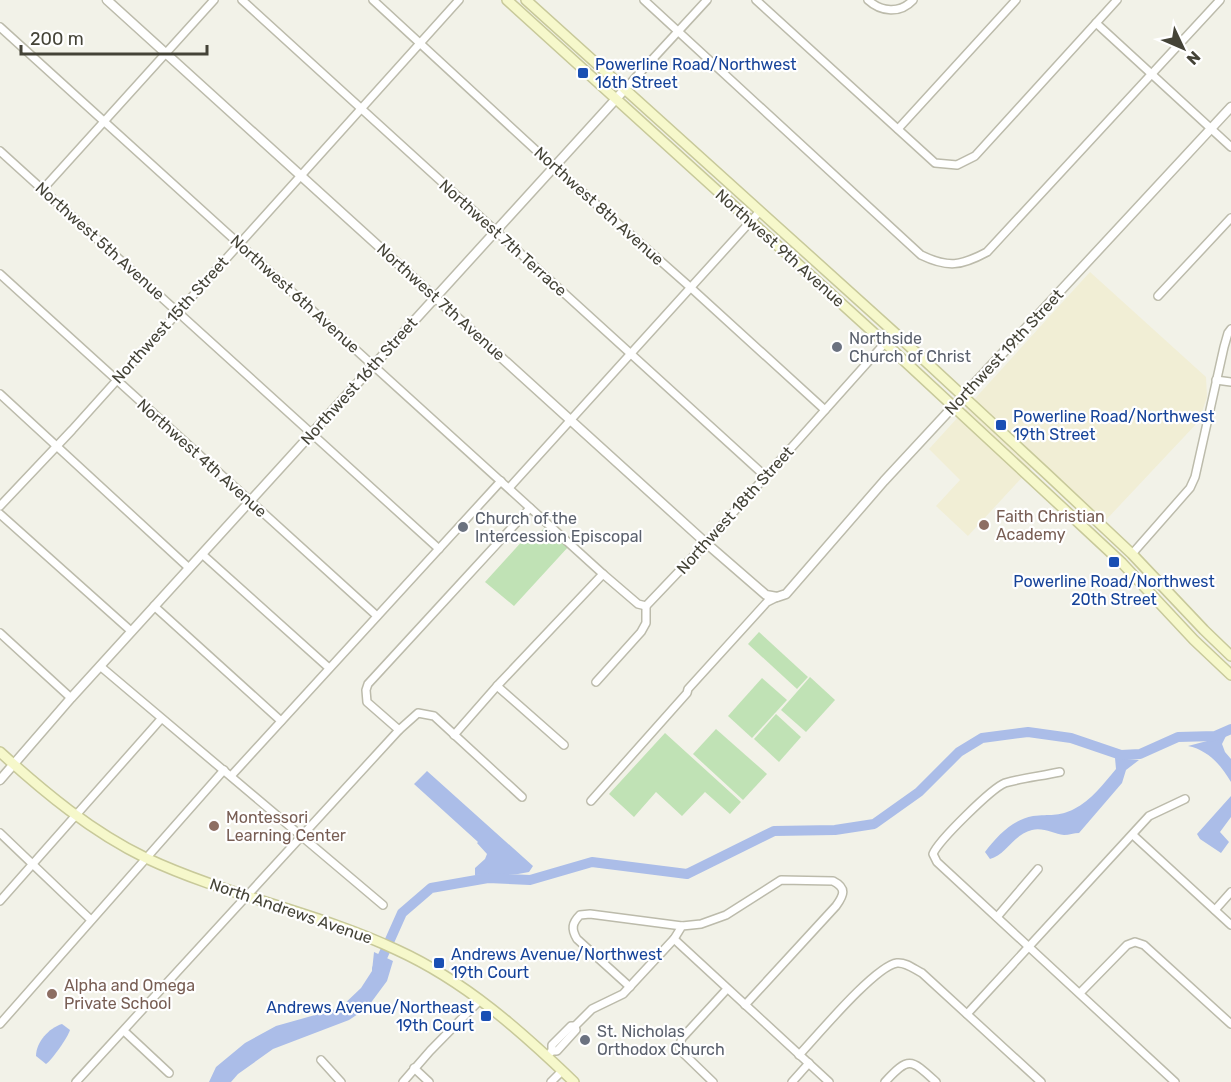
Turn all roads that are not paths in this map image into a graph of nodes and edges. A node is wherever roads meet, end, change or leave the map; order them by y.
1 (107, 0) edge
2 (214, 0) edge
3 (242, 0) edge
4 (373, 0) edge
5 (459, 0) edge
6 (507, 0) edge
7 (526, 0) edge
8 (644, 0) edge
9 (707, 0) edge
10 (756, 0) edge
11 (868, 0) edge
12 (913, 0) edge
13 (1016, 0) edge
14 (1117, 0) edge
15 (1220, 0) edge
16 (1096, 23) junction
17 (0, 27) edge
18 (678, 32) junction
19 (421, 42) junction
20 (166, 54) junction
21 (1150, 73) junction
22 (625, 89) junction
23 (616, 99) junction
24 (1231, 106) edge
25 (361, 108) junction
26 (105, 120) junction
27 (1211, 128) junction
28 (898, 129) junction
29 (1231, 147) edge
30 (0, 151) edge
31 (553, 166) junction
32 (301, 176) junction
33 (43, 189) junction
34 (760, 211) junction
35 (1231, 218) edge
36 (750, 222) junction
37 (494, 231) junction
38 (239, 243) junction
39 (0, 274) edge
40 (690, 287) junction
41 (435, 296) junction
42 (1158, 296) dead end
43 (178, 311) junction
44 (1231, 329) edge
45 (885, 343) junction
46 (630, 353) junction
47 (374, 366) junction
48 (116, 380) junction
49 (1216, 380) junction
50 (1231, 382) edge
51 (0, 394) edge
52 (963, 397) junction
53 (954, 407) junction
54 (825, 410) junction
55 (571, 419) junction
56 (312, 432) junction
57 (56, 446) junction
58 (765, 476) junction
59 (501, 481) junction
60 (509, 488) junction
61 (250, 501) junction
62 (0, 506) edge
63 (530, 508) junction
64 (0, 514) edge
65 (706, 543) junction
66 (439, 549) junction
67 (1106, 549) junction
68 (202, 554) junction
69 (1132, 554) junction
70 (1122, 563) junction
71 (189, 568) junction
72 (1147, 569) junction
73 (603, 574) junction
74 (777, 597) junction
75 (154, 606) junction
76 (646, 606) junction
77 (377, 616) junction
78 (131, 631) junction
79 (0, 633) edge
80 (1231, 656) edge
81 (100, 666) junction
82 (329, 668) junction
83 (1231, 675) edge
84 (596, 682) dead end
85 (497, 686) junction
86 (71, 698) junction
87 (161, 719) junction
88 (281, 721) junction
89 (399, 730) junction
90 (454, 735) junction
91 (564, 745) dead end
92 (0, 752) edge
93 (14, 765) junction
94 (224, 771) junction
95 (1060, 772) dead end
96 (231, 776) junction
97 (0, 780) edge
98 (522, 797) dead end
99 (1185, 799) dead end
100 (591, 801) dead end
101 (76, 815) junction
102 (0, 833) edge
103 (1133, 835) junction
104 (301, 837) junction
105 (146, 858) junction
106 (33, 864) junction
107 (1038, 869) dead end
108 (1231, 892) edge
109 (247, 897) junction
110 (0, 901) edge
111 (383, 905) dead end
112 (1215, 909) junction
113 (997, 917) junction
114 (92, 920) junction
115 (1231, 925) edge
116 (682, 926) junction
117 (674, 939) junction
118 (1030, 948) junction
119 (630, 987) junction
120 (727, 989) junction
121 (1080, 993) junction
122 (480, 1000) junction
123 (745, 1005) junction
124 (968, 1014) junction
125 (0, 1024) edge
126 (1231, 1024) edge
127 (124, 1031) junction
128 (550, 1053) junction
129 (799, 1054) junction
130 (321, 1060) dead end
131 (809, 1063) junction
132 (414, 1068) junction
133 (562, 1071) junction
134 (169, 1073) dead end
135 (76, 1082) edge
136 (341, 1082) edge
137 (403, 1082) edge
138 (429, 1082) edge
139 (551, 1082) edge
140 (574, 1082) edge
141 (713, 1082) edge
142 (792, 1082) edge
143 (829, 1082) edge
144 (885, 1082) edge
145 (936, 1082) edge
146 (1041, 1082) edge
147 (1175, 1082) edge

1 - 20 street, Northwest 7th Avenue
2 - 20 street
3 - 25 street, Northwest 7th Terrace
4 - 19 street, Northwest 8th Avenue
5 - 19 street, Northwest 15th Street
6 - 23 main road, Northwest 9th Avenue
7 - 22 main road, Northwest 9th Avenue
8 - 18 street
9 - 18 street, Northwest 16th Street
10 - 28 street
11 - 12 street
13 - 28 street
14 - 16 street
15 - 21 street
16 - 21 street
16 - 28 street
17 - 26 street, Northwest 6th Avenue
18 - 21 street
18 - 22 street, Northwest 16th Street
19 - 25 street, Northwest 15th Street
19 - 31 street, Northwest 8th Avenue
20 - 26 street
20 - 32 street, Northwest 7th Avenue
21 - 27 street
22 - 23 street, Northwest 16th Street
22 - 34 main road, Northwest 9th Avenue
23 - 31 street, Northwest 16th Street
23 - 36 main road, Northwest 9th Avenue
24 - 27 street, Northwest 19th Street
25 - 32 street, Northwest 15th Street
25 - 37 street, Northwest 7th Terrace
26 - 33 street
26 - 38 street, Northwest 6th Avenue
27 - 29 street
27 - 52 street, Northwest 19th Street
30 - 33 street, Northwest 5th Avenue
31 - 37 street, Northwest 16th Street
31 - 40 street, Northwest 8th Avenue
32 - 38 street, Northwest 15th Street
32 - 41 street, Northwest 7th Avenue
33 - 43 street, Northwest 5th Avenue
34 - 36 street
34 - 52 main road, Northwest 9th Avenue
35 - 42 street
36 - 40 street
36 - 45 main road, Northwest 9th Avenue
37 - 41 street, Northwest 16th Street
37 - 46 street, Northwest 7th Terrace
38 - 43 street, Northwest 15th Street
38 - 47 street, Northwest 6th Avenue
39 - 48 street, Northwest 4th Avenue
40 - 46 street
40 - 54 street, Northwest 8th Avenue
41 - 47 street, Northwest 16th Street
41 - 55 street, Northwest 7th Avenue
43 - 48 street, Northwest 15th Street
43 - 56 street, Northwest 5th Avenue
44 - 49 street
45 - 53 main road, Northwest 9th Avenue
45 - 54 street, Northwest 18th Street
46 - 55 street
46 - 58 street, Northwest 7th Terrace
47 - 56 street, Northwest 16th Street
47 - 59 street, Northwest 6th Avenue
48 - 57 street, Northwest 15th Street
48 - 61 street, Northwest 4th Avenue
49 - 50 street
49 - 69 street
51 - 57 street
52 - 53 street, Northwest 19th Street
52 - 69 main road, Northwest 9th Avenue
53 - 67 main road, Northwest 9th Avenue
53 - 74 street, Northwest 19th Street
54 - 58 street, Northwest 18th Street
55 - 60 street
55 - 65 street, Northwest 7th Avenue
56 - 61 street, Northwest 16th Street
56 - 66 street, Northwest 5th Avenue
57 - 62 street, Northwest 15th Street
57 - 71 street
58 - 65 street, Northwest 18th Street
59 - 60 street, Northwest 6th Avenue
59 - 66 street
60 - 63 street, Northwest 6th Avenue
61 - 68 street, Northwest 16th Street
61 - 77 street, Northwest 4th Avenue
63 - 73 street, Northwest 6th Avenue
63 - 89 street
64 - 78 street
65 - 74 street, Northwest 7th Avenue
65 - 76 street, Northwest 18th Street
66 - 77 street
67 - 69 main road
67 - 70 main road, Northwest 9th Avenue
68 - 71 street, Northwest 16th Street
68 - 82 street
69 - 72 main road, Northwest 9th Avenue
70 - 72 main road
70 - 83 main road, Northwest 9th Avenue
71 - 75 street, Northwest 16th Street
72 - 80 main road, Northwest 9th Avenue
73 - 76 street, Northwest 6th Avenue
73 - 85 street
74 - 100 street
75 - 78 street, Northwest 16th Street
75 - 88 street
76 - 84 street, Northwest 18th Street
77 - 82 street
78 - 81 street, Northwest 16th Street
79 - 86 street
81 - 86 street, Northwest 16th Street
81 - 87 street
82 - 88 street
85 - 90 street
85 - 91 street
86 - 93 street, Northwest 16th Street
87 - 94 street
87 - 101 street
88 - 96 street
89 - 90 street
89 - 104 street
90 - 98 street
92 - 93 main road, North Andrews Avenue
93 - 97 street, Northwest 16th Street
93 - 101 main road, North Andrews Avenue
94 - 96 street
94 - 105 street
95 - 113 street
96 - 104 street
99 - 103 street
101 - 105 main road, North Andrews Avenue
101 - 106 street
102 - 106 street
103 - 112 street
103 - 118 street
104 - 109 street
104 - 111 street
105 - 109 main road, North Andrews Avenue
105 - 114 street
106 - 110 street
106 - 114 street
107 - 113 street
108 - 112 street
109 - 122 main road, North Andrews Avenue
109 - 127 street
112 - 115 street
113 - 118 street
114 - 125 street
116 - 117 street
116 - 119 street
116 - 123 street
117 - 119 street
117 - 120 street
118 - 121 street
118 - 124 street
119 - 128 street
120 - 123 street
120 - 141 street
121 - 126 street
121 - 147 street
122 - 128 main road, North Andrews Avenue
122 - 132 street
123 - 129 street
124 - 129 street
124 - 146 street
127 - 134 street
127 - 135 street
128 - 133 main road, North Andrews Avenue
129 - 131 street
130 - 136 street
131 - 142 street
131 - 143 street
132 - 137 street
132 - 138 street
133 - 139 street
133 - 140 main road, North Andrews Avenue
144 - 145 street

